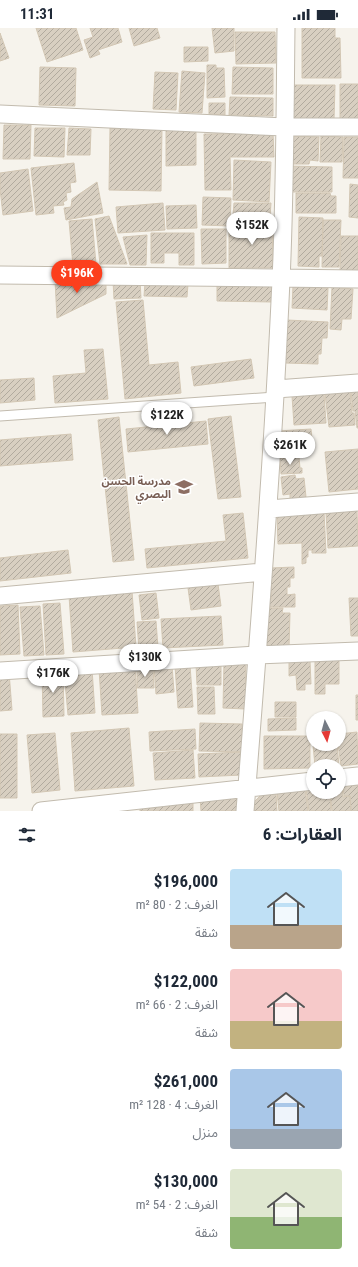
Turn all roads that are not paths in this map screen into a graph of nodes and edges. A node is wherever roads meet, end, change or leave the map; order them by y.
1 (286, 28) edge
2 (0, 114) edge
3 (284, 127) junction
4 (358, 127) edge
5 (0, 275) edge
6 (281, 278) junction
7 (358, 279) edge
8 (358, 383) edge
9 (275, 393) junction
10 (0, 416) edge
11 (358, 502) edge
12 (268, 509) junction
13 (263, 572) junction
14 (0, 596) edge
15 (358, 651) edge
16 (257, 655) junction
17 (0, 671) edge
18 (358, 776) edge
19 (346, 777) edge
20 (306, 782) edge
21 (247, 788) junction
22 (42, 811) edge
23 (245, 811) edge

1 - 3 street
2 - 3 street
3 - 4 street
3 - 6 street
5 - 6 street
6 - 7 street
6 - 9 street
8 - 9 street
9 - 10 lane
9 - 12 street
11 - 12 street
12 - 13 street
13 - 14 street
13 - 16 street
15 - 16 street
16 - 17 street
16 - 21 street
18 - 19 street
20 - 21 street
21 - 22 street
21 - 23 street

